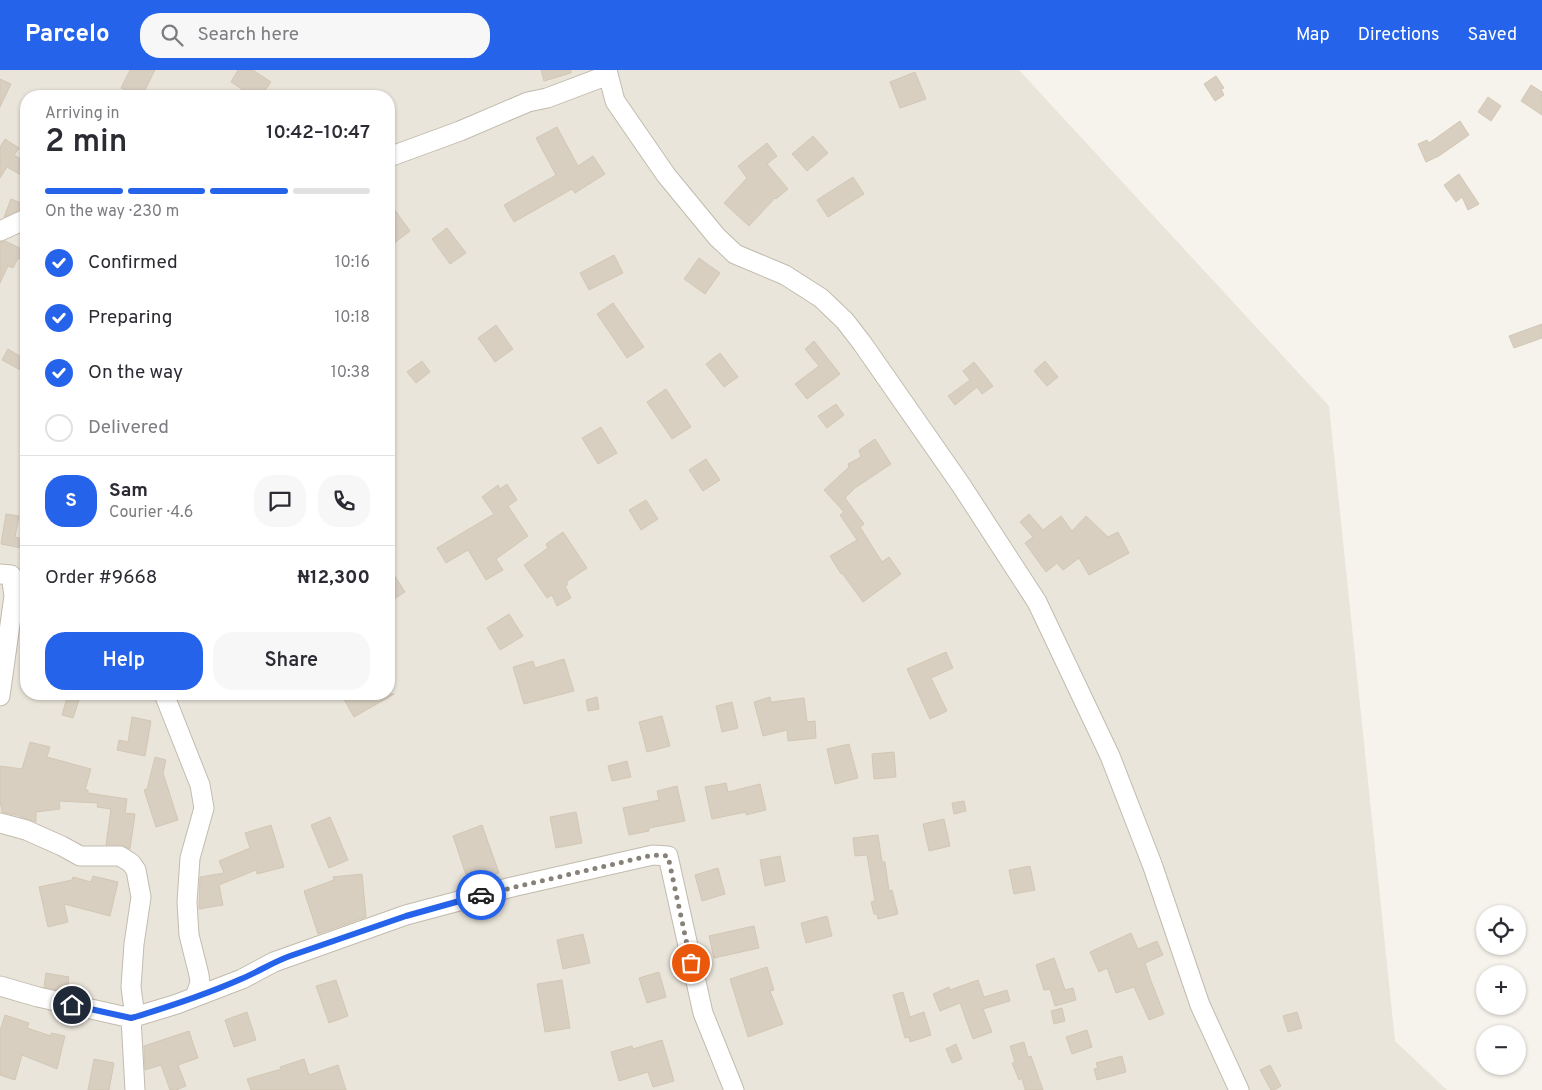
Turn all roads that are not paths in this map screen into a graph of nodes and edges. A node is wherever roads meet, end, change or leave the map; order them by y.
1 (607, 73) edge
2 (395, 155) edge
3 (20, 222) edge
4 (0, 231) edge
5 (12, 576) edge
6 (0, 696) edge
7 (166, 700) edge
8 (0, 823) edge
9 (0, 986) edge
10 (195, 997) junction
11 (133, 1018) junction
12 (135, 1090) edge
13 (734, 1090) edge
14 (1239, 1090) edge

1 - 2 street
1 - 14 street
3 - 4 street
5 - 6 street
7 - 10 street
8 - 11 street
9 - 11 street
10 - 11 street
10 - 13 street
11 - 12 street

